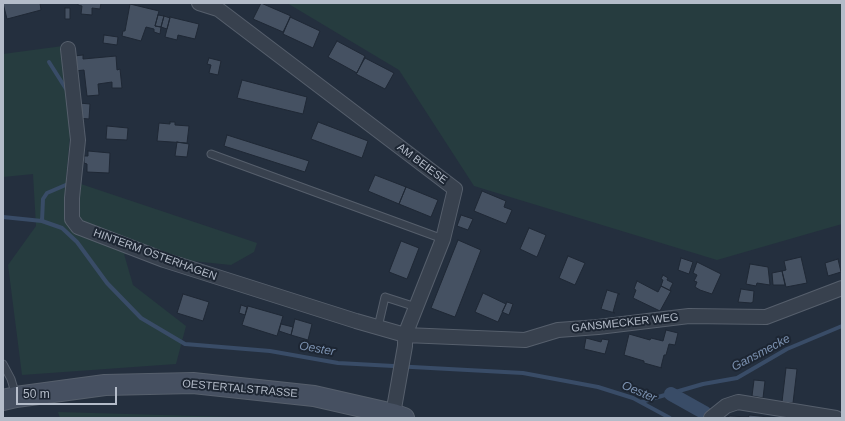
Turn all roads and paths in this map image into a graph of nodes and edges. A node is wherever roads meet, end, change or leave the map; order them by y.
1 (199, 3) edge
2 (68, 49) dead end
3 (211, 154) dead end
4 (443, 239) junction
5 (842, 288) edge
6 (416, 307) junction
7 (378, 327) junction
8 (405, 340) junction
9 (3, 364) edge
10 (10, 398) edge
11 (398, 416) edge
12 (711, 418) edge
13 (836, 418) edge

1 - 4 street, AM BEIESE
2 - 7 street, HINTERM OSTERHAGEN
3 - 4 lane
4 - 6 street, AM BEIESE
5 - 8 street, GANSMECKER WEG
6 - 7 lane
6 - 8 street, AM BEIESE
7 - 8 street, HINTERM OSTERHAGEN
8 - 11 street, AM BEIESE
9 - 10 lane
10 - 11 main road, OESTERTALSTRASSE
12 - 13 street

